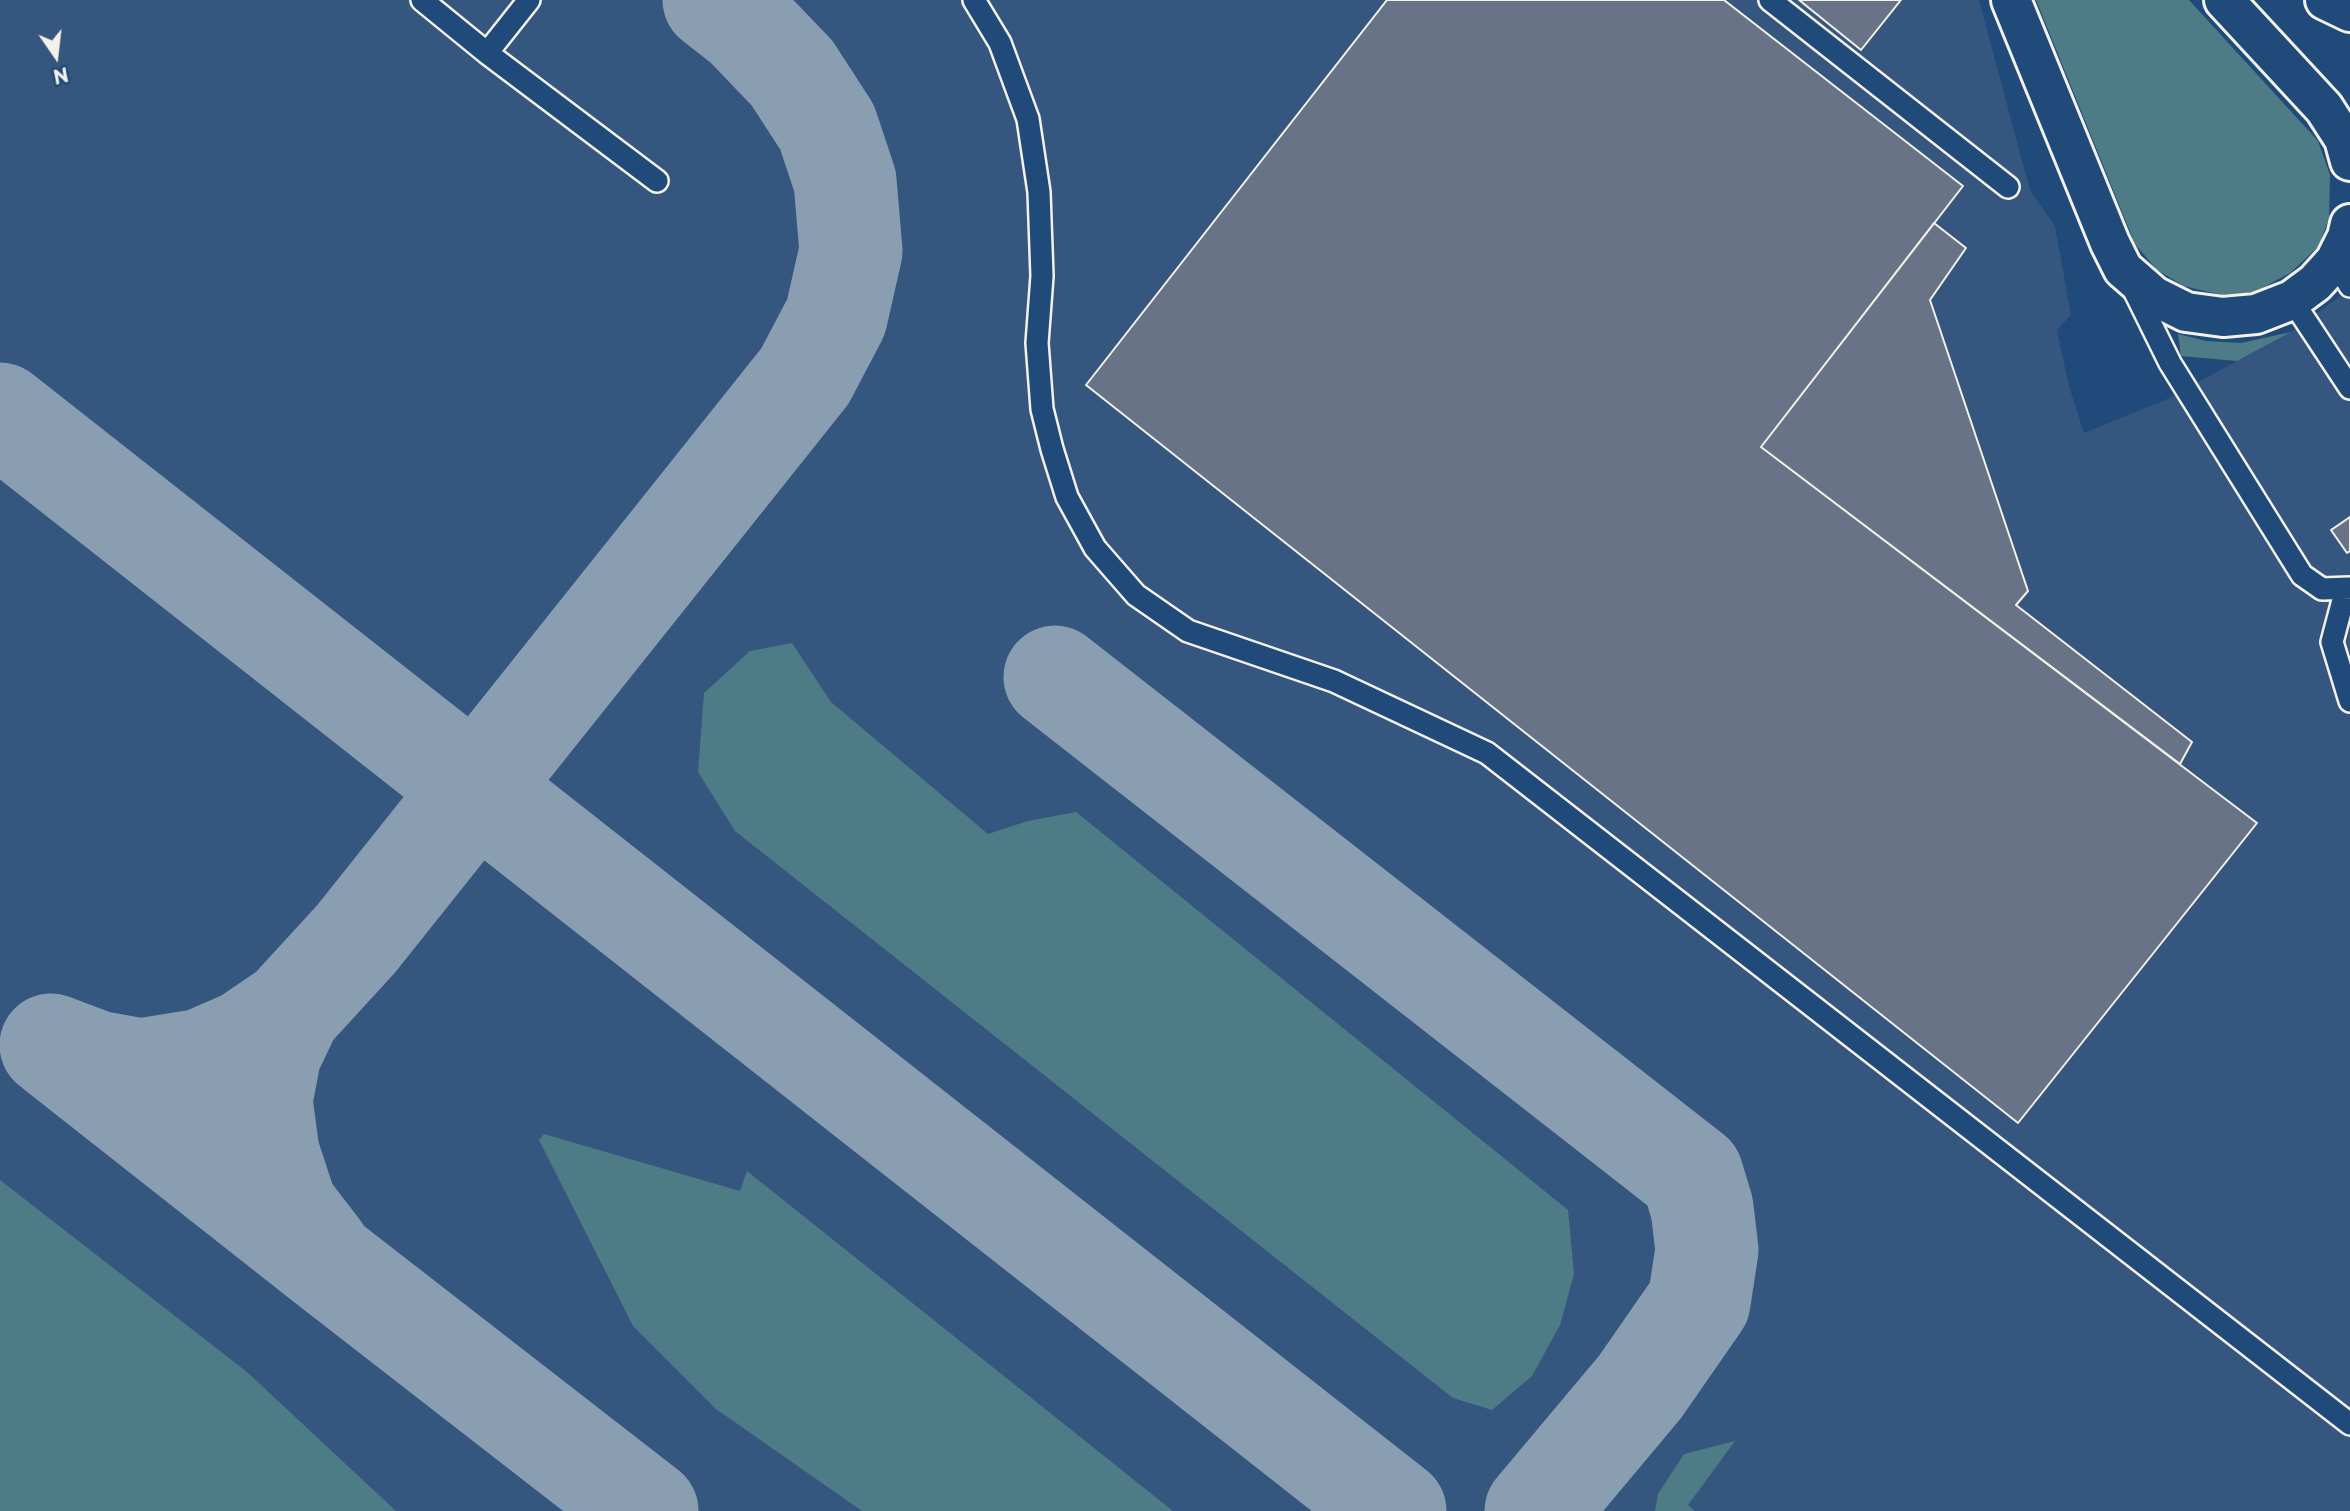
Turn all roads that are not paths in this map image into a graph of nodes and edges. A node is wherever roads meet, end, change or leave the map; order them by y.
1 (422, 0) edge
2 (529, 0) edge
3 (974, 0) edge
4 (1770, 0) edge
5 (2011, 0) edge
6 (2224, 0) edge
7 (2325, 0) edge
8 (2350, 12) edge
9 (487, 53) junction
10 (2350, 161) edge
11 (657, 181) dead end
12 (2008, 187) dead end
13 (2350, 224) edge
14 (2123, 269) junction
15 (2343, 274) edge
16 (2292, 300) junction
17 (2350, 388) edge
18 (2348, 589) edge
19 (2350, 701) edge
20 (2350, 1424) edge

1 - 9 lane
2 - 9 lane
3 - 20 lane
4 - 12 lane
5 - 14 street
6 - 10 street
7 - 8 street
9 - 11 lane
13 - 15 street
14 - 16 street
14 - 18 lane
15 - 16 street
16 - 17 lane
18 - 19 lane

